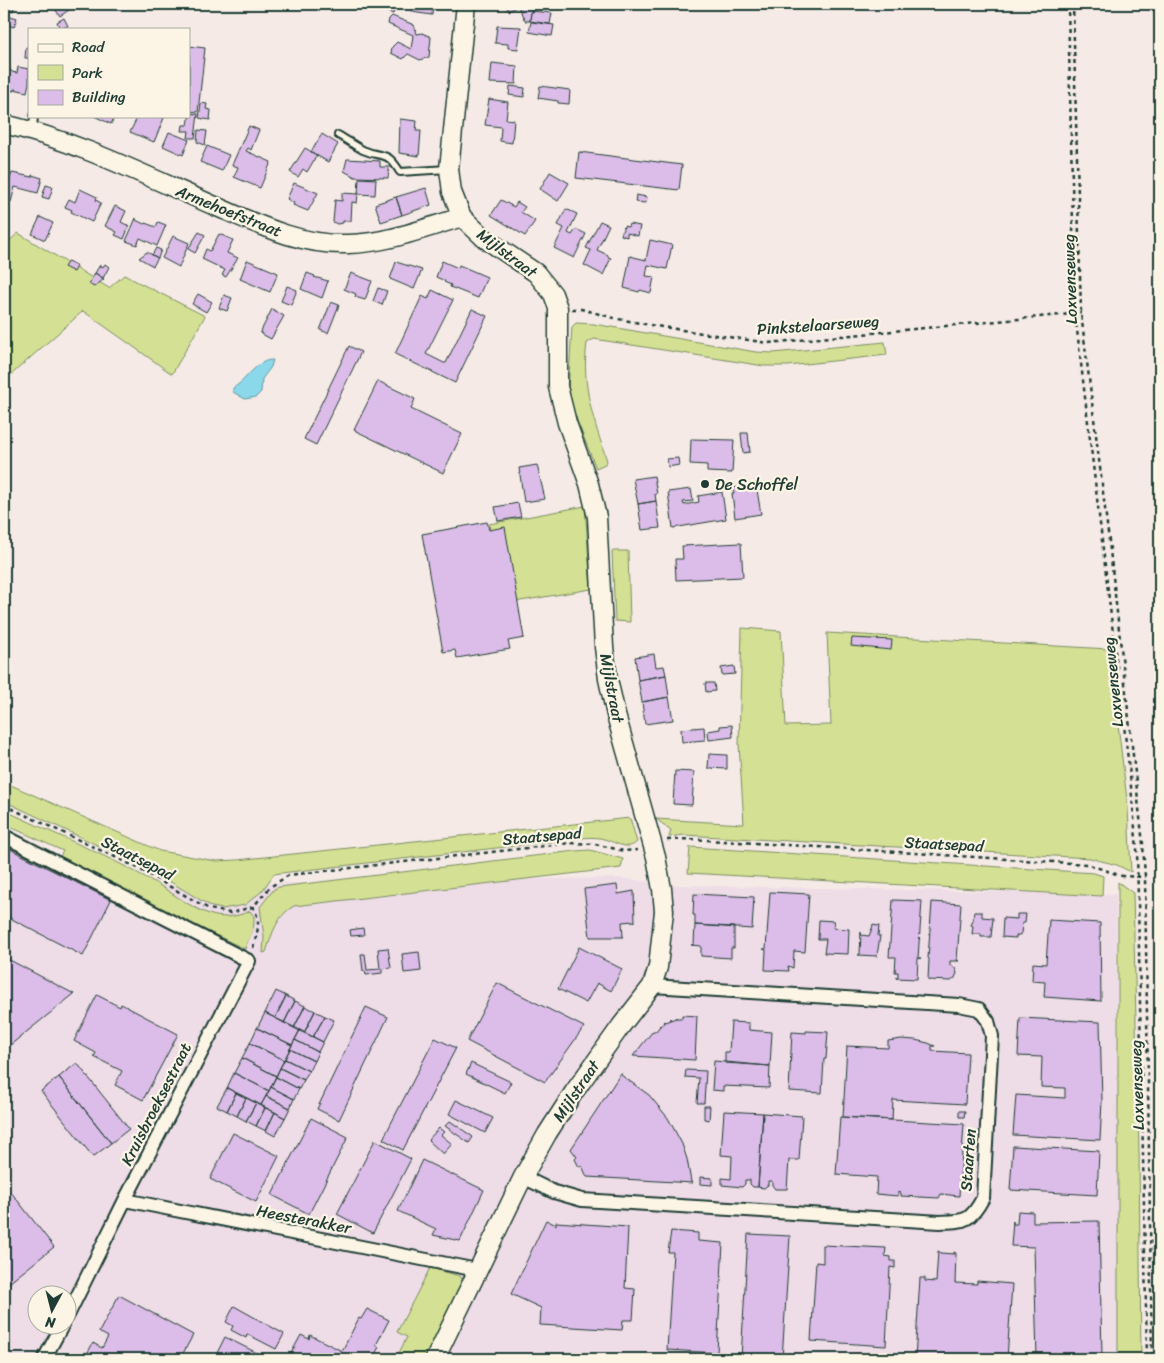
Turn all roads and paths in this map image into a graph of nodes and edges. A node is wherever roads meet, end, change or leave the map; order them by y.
1 (466, 4) edge
2 (1068, 4) edge
3 (1073, 4) edge
4 (33, 123) edge
5 (4, 124) edge
6 (338, 135) dead end
7 (449, 169) junction
8 (462, 217) junction
9 (558, 308) junction
10 (1075, 313) junction
11 (1081, 313) junction
12 (4, 806) edge
13 (4, 836) edge
14 (652, 844) junction
15 (1138, 877) junction
16 (1145, 877) junction
17 (253, 907) junction
18 (249, 961) junction
19 (652, 986) junction
20 (523, 1178) junction
21 (125, 1200) junction
22 (477, 1270) junction
23 (78, 1295) edge
24 (57, 1336) edge
25 (44, 1359) edge
26 (435, 1359) edge
27 (1147, 1359) edge
28 (1152, 1359) edge

1 - 7 street, Mijlstraat
2 - 10 path, Loxvenseweg
3 - 11 path, Loxvenseweg
4 - 5 street, Armehoefstraat
4 - 8 street, Armehoefstraat
6 - 7 lane
7 - 8 street, Mijlstraat
8 - 9 street, Mijlstraat
9 - 10 path, Pinkstelaarseweg
9 - 14 street, Mijlstraat
10 - 11 path, Pinkstelaarseweg
10 - 15 path, Loxvenseweg
11 - 16 path, Loxvenseweg
12 - 17 path, Staatsepad
13 - 18 street
14 - 15 path, Staatsepad
14 - 17 path, Staatsepad
14 - 19 street, Mijlstraat
15 - 16 path, Staatsepad
15 - 27 path, Loxvenseweg
16 - 28 path, Loxvenseweg
17 - 18 path
18 - 21 street, Kruisbroeksestraat
19 - 20 street, Mijlstraat
19 - 20 street, Staarten
20 - 22 street, Mijlstraat
21 - 22 street, Heesterakker
21 - 23 street, Kruisbroeksestraat
22 - 26 street, Mijlstraat
24 - 25 street

